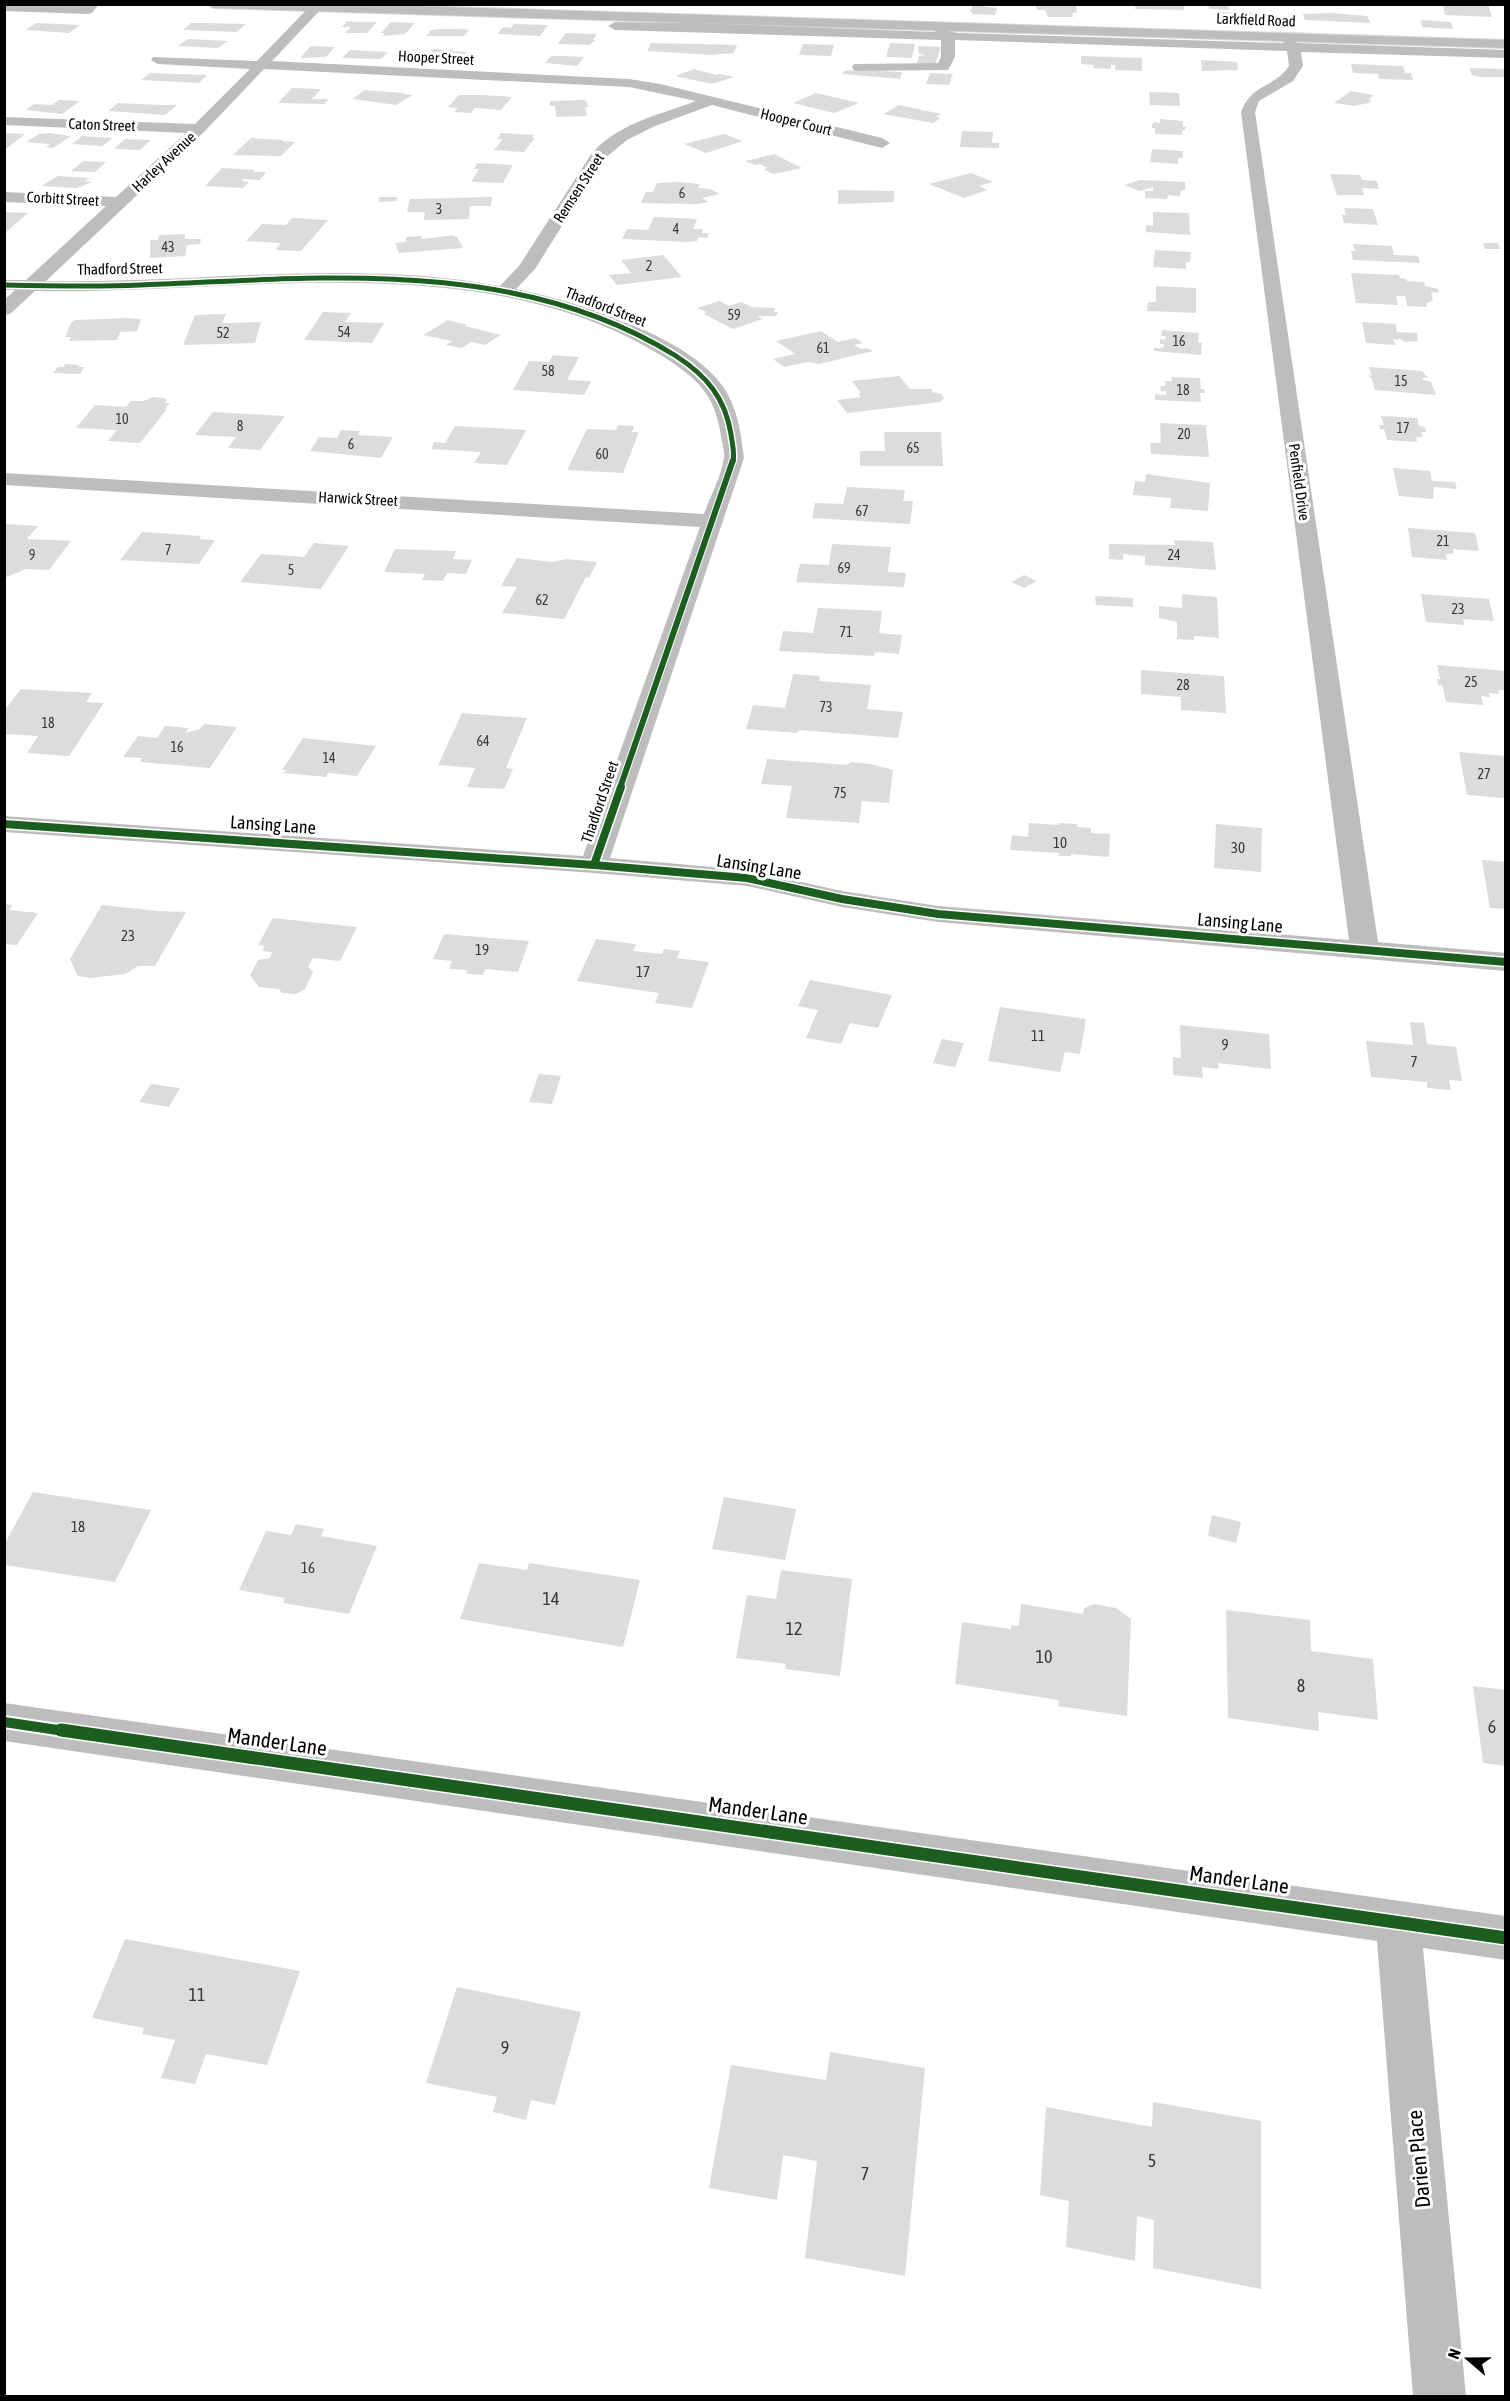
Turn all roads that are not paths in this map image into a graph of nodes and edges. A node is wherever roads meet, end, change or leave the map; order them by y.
1 (93, 4) edge
2 (213, 4) edge
3 (318, 6) edge
4 (4, 7) edge
5 (691, 23) junction
6 (615, 26) dead end
7 (946, 31) junction
8 (1289, 43) junction
9 (1506, 44) edge
10 (1506, 54) edge
11 (158, 60) dead end
12 (261, 66) junction
13 (859, 67) dead end
14 (710, 101) junction
15 (4, 121) edge
16 (199, 129) junction
17 (882, 142) dead end
18 (4, 197) edge
19 (122, 202) junction
20 (4, 285) edge
21 (29, 286) junction
22 (506, 291) junction
23 (4, 310) edge
24 (4, 479) edge
25 (711, 521) junction
26 (4, 824) edge
27 (594, 865) junction
28 (1365, 950) junction
29 (1506, 962) edge
30 (4, 1722) edge
31 (1398, 1921) junction
32 (1506, 1938) edge
33 (1440, 2397) edge

1 - 4 street
2 - 3 street
3 - 5 street
3 - 12 street, Harley Avenue
5 - 6 street
5 - 7 street
7 - 8 street
7 - 13 street
8 - 9 street, Larkfield Road
8 - 10 street, Larkfield Road
8 - 28 street, Penfield Drive
11 - 12 street, Hooper Street
12 - 14 street, Hooper Street
12 - 16 street, Harley Avenue
14 - 17 street, Hooper Court
14 - 22 street, Remsen Street
15 - 16 street, Caton Street
16 - 19 street, Harley Avenue
18 - 19 street, Corbitt Street
19 - 21 street, Harley Avenue
20 - 21 street, Thadford Street
21 - 22 street, Thadford Street
21 - 23 street, Harley Avenue
22 - 25 street, Thadford Street
24 - 25 street, Harwick Street
25 - 27 street, Thadford Street
26 - 27 street, Lansing Lane
27 - 28 street, Lansing Lane
28 - 29 street, Lansing Lane
30 - 31 street, Mander Lane
31 - 32 street, Mander Lane
31 - 33 street, Darien Place

